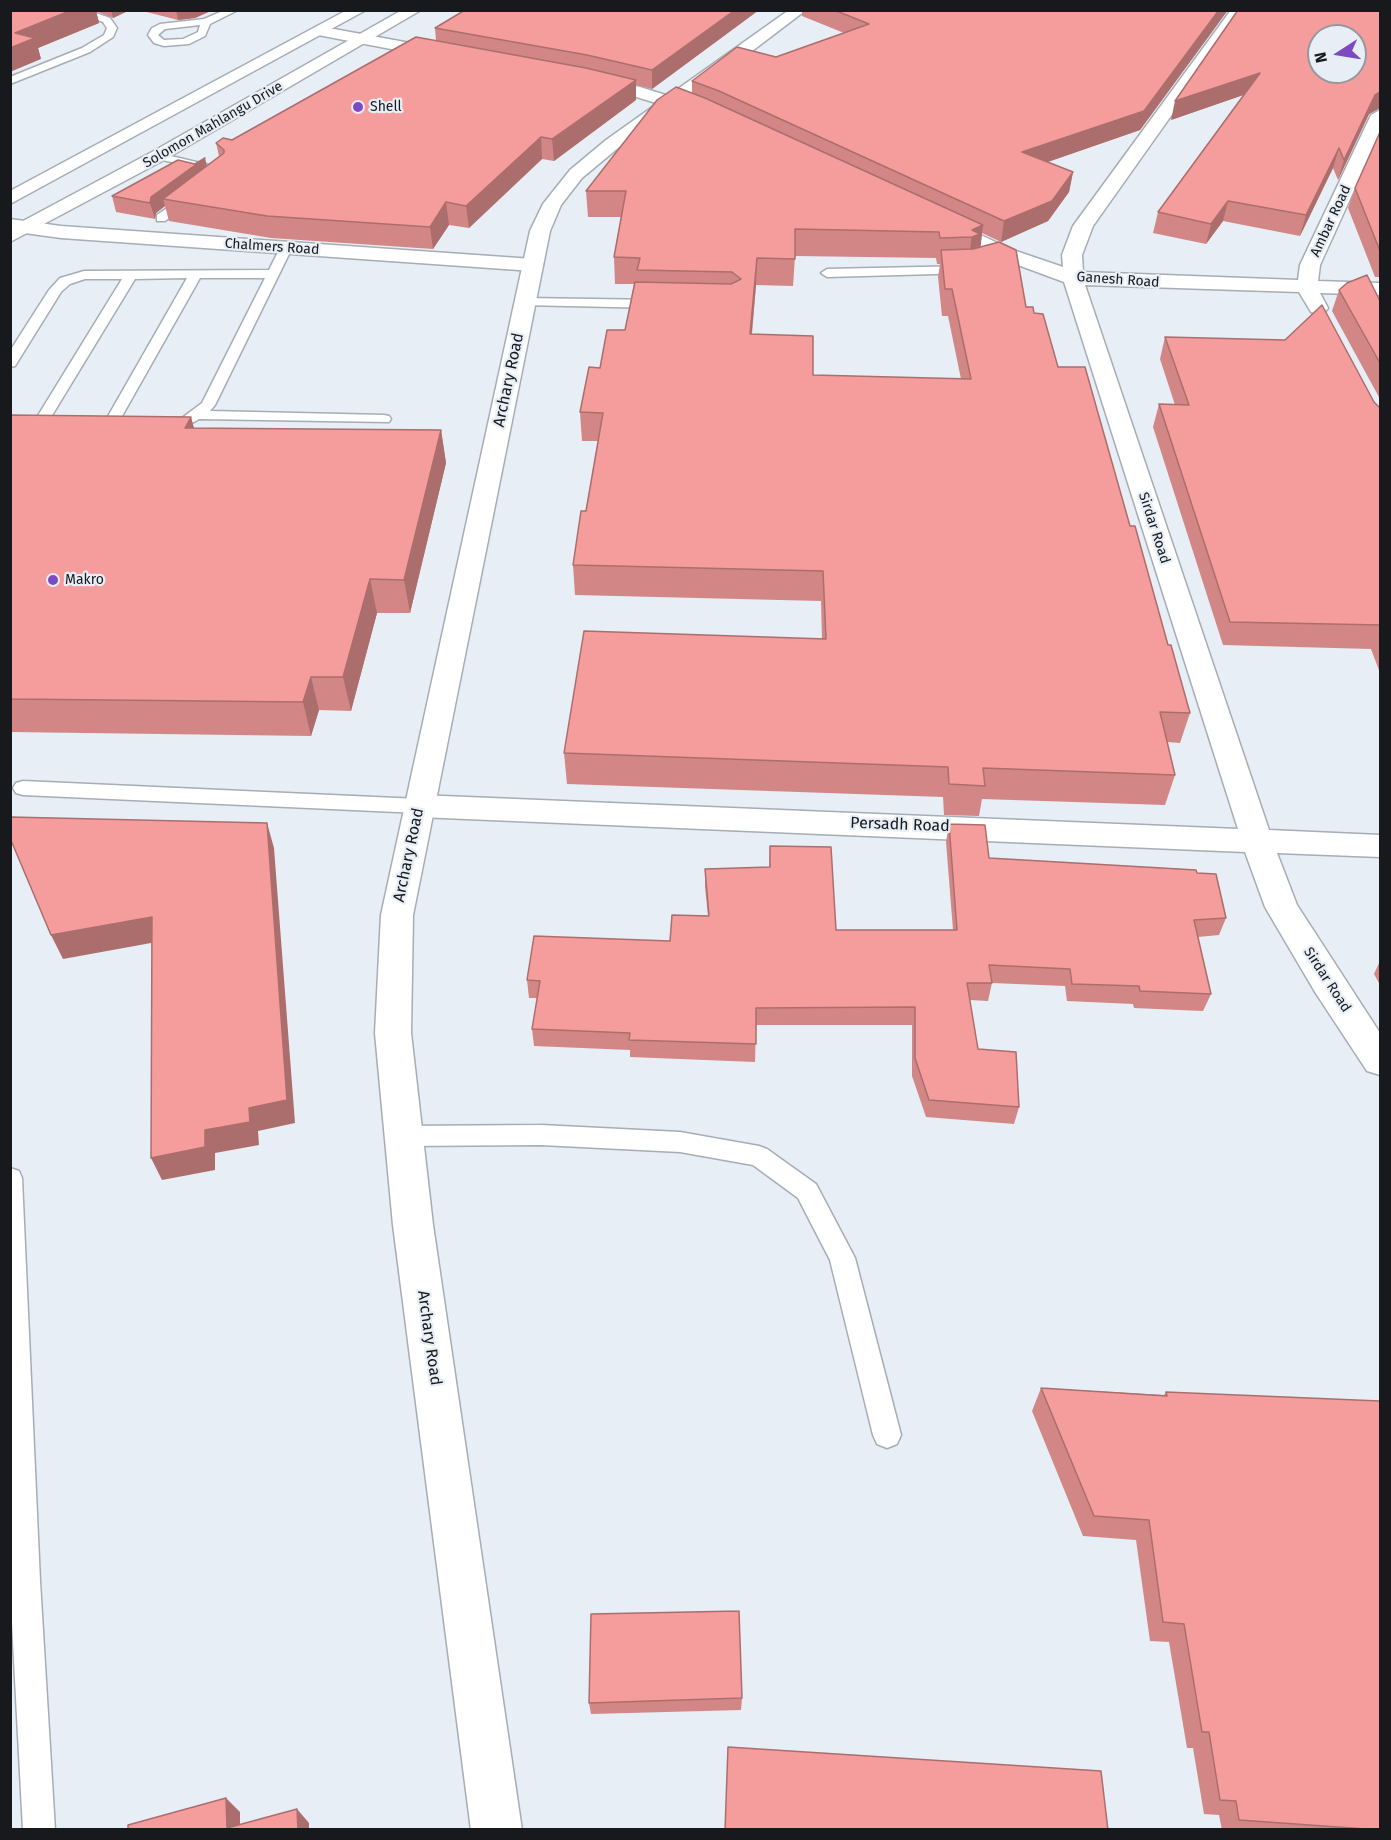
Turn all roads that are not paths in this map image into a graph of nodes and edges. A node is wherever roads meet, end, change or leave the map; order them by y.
1 (76, 10) edge
2 (234, 10) edge
3 (359, 10) edge
4 (414, 10) edge
5 (799, 10) edge
6 (1239, 10) edge
7 (207, 22) junction
8 (323, 32) junction
9 (362, 39) junction
10 (462, 58) edge
11 (579, 79) edge
12 (10, 81) edge
13 (674, 102) junction
14 (1380, 115) edge
15 (722, 121) edge
16 (159, 156) junction
17 (217, 170) edge
18 (199, 191) edge
19 (10, 200) edge
20 (923, 215) edge
21 (161, 218) dead end
22 (16, 230) edge
23 (286, 248) junction
24 (533, 265) junction
25 (978, 269) edge
26 (827, 273) dead end
27 (196, 274) junction
28 (273, 274) junction
29 (131, 275) junction
30 (1073, 278) junction
31 (1308, 288) junction
32 (1380, 289) edge
33 (526, 302) junction
34 (674, 304) edge
35 (1330, 330) edge
36 (10, 363) edge
37 (199, 415) junction
38 (384, 419) dead end
39 (42, 422) edge
40 (132, 425) edge
41 (154, 426) edge
42 (23, 789) dead end
43 (419, 806) junction
44 (1257, 840) junction
45 (1380, 846) edge
46 (1380, 1061) edge
47 (404, 1136) junction
48 (10, 1178) edge
49 (888, 1435) dead end
50 (39, 1830) edge
51 (497, 1830) edge

1 - 12 lane
2 - 7 lane
3 - 8 street, Solomon Mahlangu Drive
4 - 9 street, Solomon Mahlangu Drive
5 - 13 street, Archary Road
6 - 30 street, Sirdar Road
7 - 7 lane
8 - 9 street
8 - 19 street, Solomon Mahlangu Drive
9 - 10 street
9 - 16 street, Solomon Mahlangu Drive
11 - 13 street
13 - 15 street
13 - 24 street, Archary Road
14 - 31 street, Ambar Road
16 - 17 lane
16 - 22 street, Solomon Mahlangu Drive
18 - 21 lane
20 - 30 street, Ganesh Road
22 - 23 street, Chalmers Road
23 - 24 street, Chalmers Road
23 - 28 lane
24 - 33 street, Archary Road
25 - 26 lane
27 - 28 lane
27 - 29 lane
27 - 40 lane
28 - 37 lane
29 - 36 lane
29 - 39 lane
30 - 31 street, Ganesh Road
30 - 44 street, Sirdar Road
31 - 32 street, Ganesh Road
31 - 35 street
33 - 34 lane
33 - 43 street, Archary Road
37 - 38 lane
37 - 41 lane
42 - 43 lane
43 - 44 street, Persadh Road
43 - 47 street, Archary Road
44 - 45 street, Persadh Road
44 - 46 street, Sirdar Road
47 - 49 lane
47 - 51 street, Archary Road
48 - 50 lane

